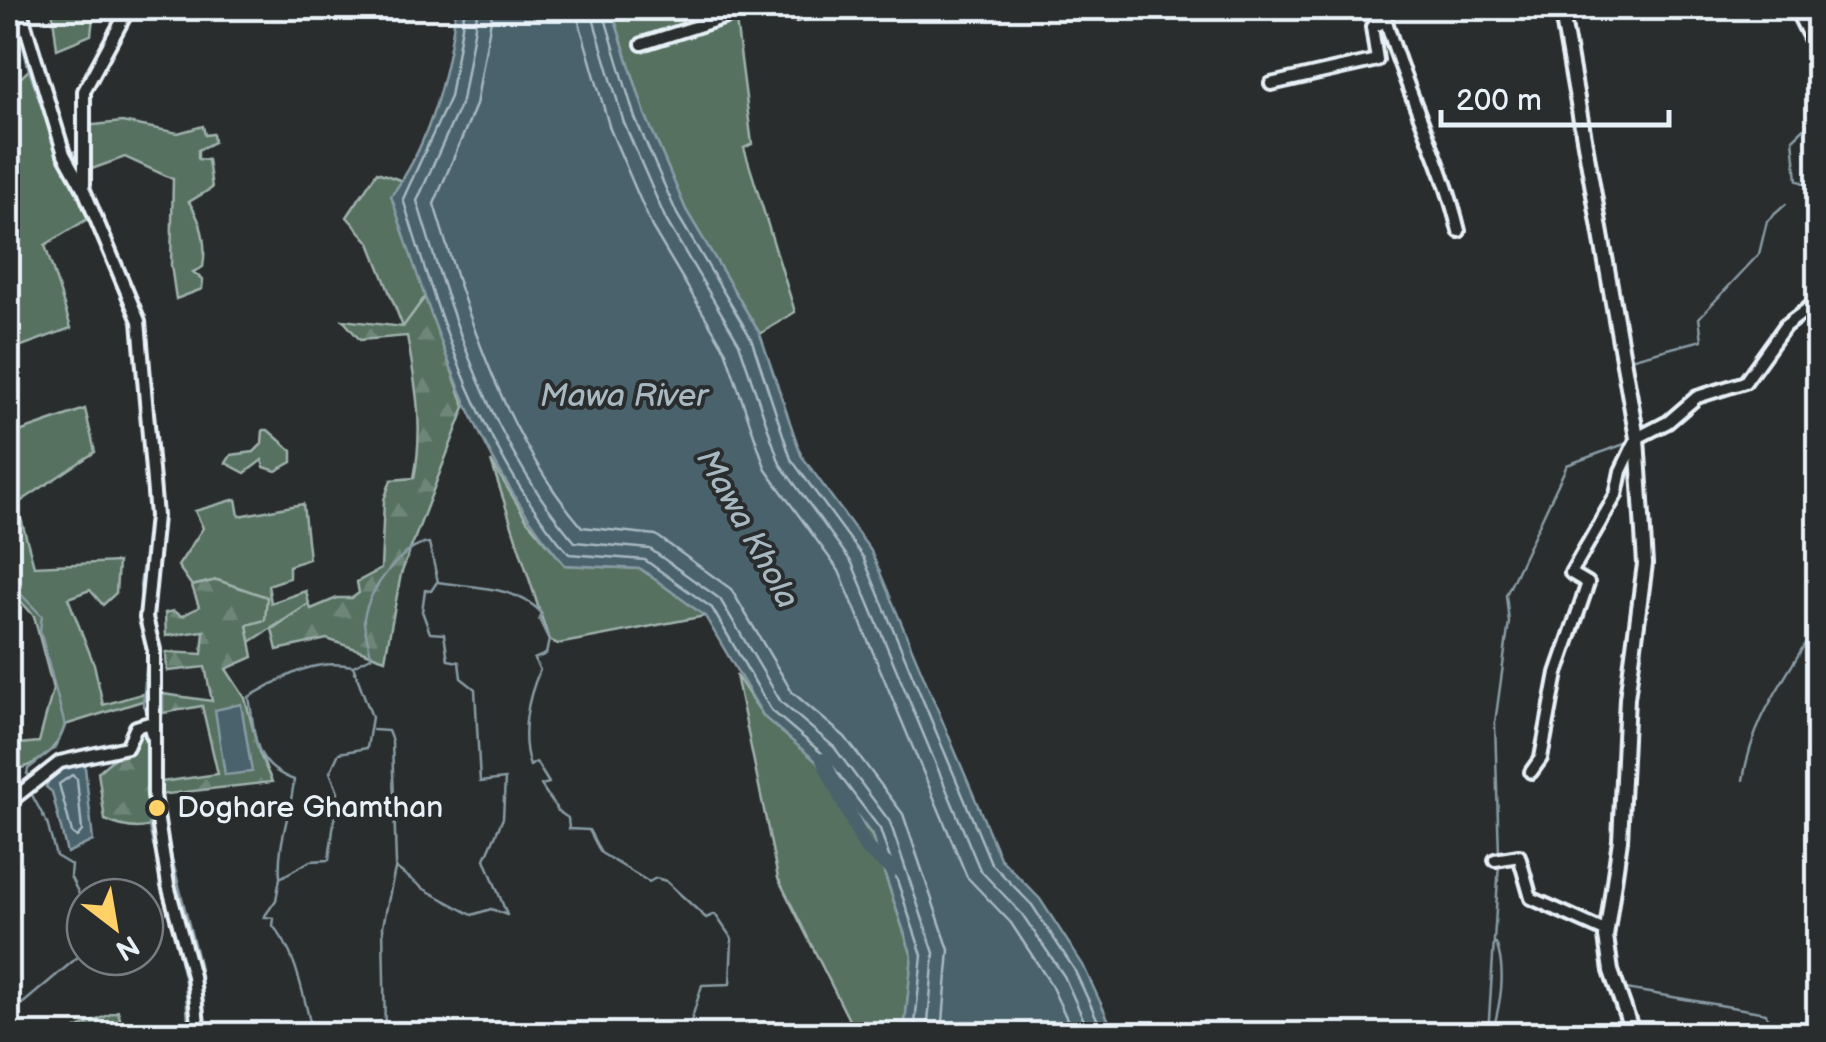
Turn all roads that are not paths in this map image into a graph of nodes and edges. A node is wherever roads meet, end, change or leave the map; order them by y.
1 (20, 8) edge
2 (129, 8) edge
3 (754, 8) edge
4 (793, 8) edge
5 (822, 8) edge
6 (1384, 8) edge
7 (1561, 8) edge
8 (1795, 8) edge
9 (1386, 21) junction
10 (642, 44) dead end
11 (1818, 54) edge
12 (1271, 84) dead end
13 (84, 190) junction
14 (1459, 230) dead end
15 (1818, 301) edge
16 (1638, 438) junction
17 (154, 746) junction
18 (1531, 772) dead end
19 (8, 804) edge
20 (1495, 860) dead end
21 (1607, 932) junction
22 (199, 1034) edge
23 (1632, 1034) edge

1 - 13 street
2 - 13 street
3 - 10 street
4 - 5 street
6 - 9 street
7 - 16 main road
8 - 11 street
9 - 12 street
9 - 14 street
13 - 17 street
15 - 16 street
16 - 18 street
16 - 21 main road
17 - 19 street
17 - 22 street
20 - 21 street
21 - 23 main road

